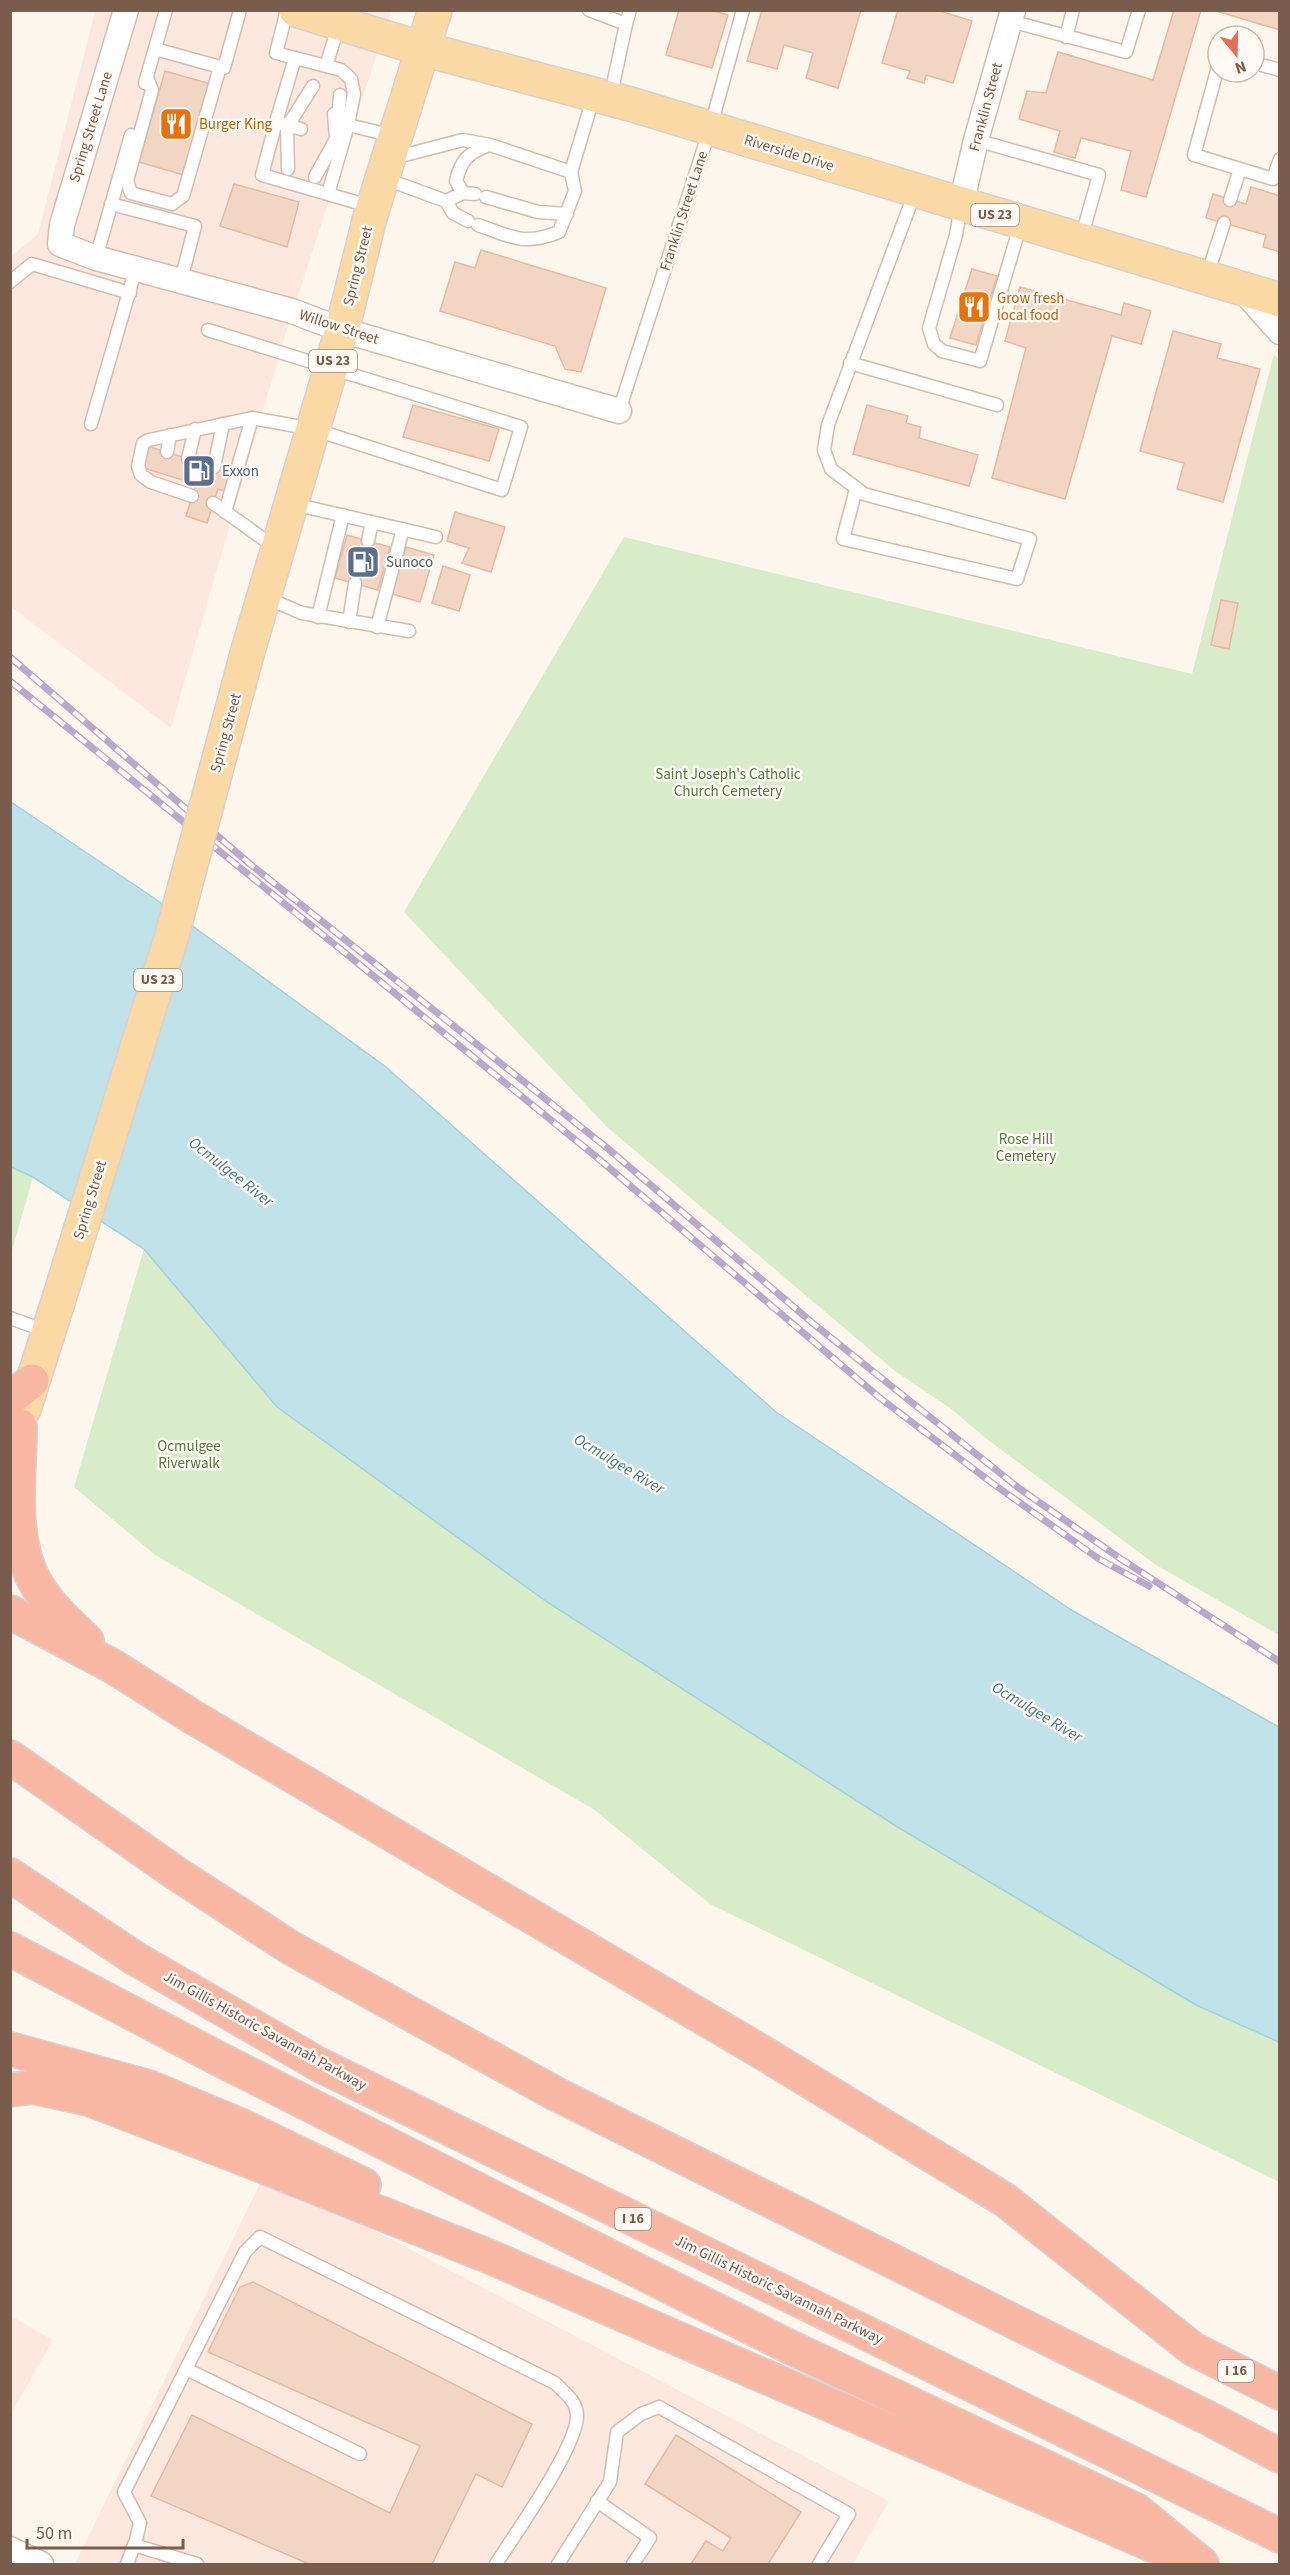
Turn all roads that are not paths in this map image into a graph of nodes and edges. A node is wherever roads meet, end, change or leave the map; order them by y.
1 (126, 10) edge
2 (166, 10) edge
3 (240, 10) edge
4 (287, 10) edge
5 (296, 10) edge
6 (435, 10) edge
7 (589, 10) edge
8 (630, 10) edge
9 (743, 10) edge
10 (1073, 10) edge
11 (1139, 10) edge
12 (1012, 16) edge
13 (340, 23) junction
14 (626, 24) junction
15 (1065, 37) junction
16 (155, 49) junction
17 (423, 49) junction
18 (295, 58) junction
19 (326, 66) junction
20 (220, 67) junction
21 (147, 78) junction
22 (1214, 84) edge
23 (313, 86) dead end
24 (340, 95) dead end
25 (602, 96) junction
26 (308, 105) dead end
27 (334, 114) dead end
28 (281, 125) junction
29 (348, 125) junction
30 (301, 129) dead end
31 (710, 129) junction
32 (335, 139) junction
33 (976, 140) junction
34 (490, 145) junction
35 (294, 151) dead end
36 (320, 158) dead end
37 (1280, 159) edge
38 (288, 169) dead end
39 (1240, 169) junction
40 (385, 170) junction
41 (571, 172) junction
42 (315, 177) dead end
43 (915, 191) junction
44 (328, 194) junction
45 (475, 194) junction
46 (1230, 200) dead end
47 (446, 201) junction
48 (111, 204) junction
49 (962, 205) junction
50 (567, 214) junction
51 (1021, 223) junction
52 (1224, 223) dead end
53 (1081, 240) junction
54 (60, 244) joint
55 (96, 258) junction
56 (136, 268) junction
57 (1206, 277) junction
58 (181, 280) junction
59 (10, 282) edge
60 (1240, 287) junction
61 (129, 293) junction
62 (1280, 300) edge
63 (208, 330) dead end
64 (342, 330) junction
65 (1280, 332) edge
66 (850, 363) junction
67 (331, 367) junction
68 (997, 405) dead end
69 (619, 411) joint
70 (252, 418) junction
71 (91, 424) dead end
72 (223, 424) junction
73 (195, 429) junction
74 (313, 429) junction
75 (170, 435) junction
76 (166, 452) dead end
77 (188, 459) dead end
78 (214, 466) dead end
79 (185, 489) dead end
80 (856, 489) junction
81 (213, 503) dead end
82 (292, 503) junction
83 (225, 512) junction
84 (343, 515) junction
85 (372, 522) junction
86 (403, 529) junction
87 (436, 537) dead end
88 (368, 541) dead end
89 (277, 549) junction
90 (355, 584) dead end
91 (265, 597) junction
92 (318, 617) junction
93 (349, 622) junction
94 (377, 627) junction
95 (409, 632) dead end
96 (54, 1317) junction
97 (10, 1318) edge
98 (18, 1415) edge
99 (10, 1612) edge
100 (114, 1667) junction
101 (22, 1765) edge
102 (10, 1875) edge
103 (10, 1949) edge
104 (10, 2049) edge
105 (10, 2090) edge
106 (488, 2256) junction
107 (186, 2368) junction
108 (1280, 2393) edge
109 (360, 2454) dead end
110 (1280, 2456) edge
111 (597, 2501) junction
112 (1276, 2535) edge
113 (134, 2545) junction
114 (10, 2549) edge
115 (41, 2565) edge
116 (127, 2565) edge
117 (197, 2565) edge
118 (496, 2565) edge
119 (558, 2565) edge
120 (633, 2565) edge
121 (819, 2565) edge
122 (1197, 2565) edge
123 (1202, 2565) edge

1 - 54 street, Spring Street Lane
2 - 16 lane
3 - 20 lane
4 - 18 lane
5 - 13 main road, Riverside Drive
6 - 17 main road, Spring Street
7 - 14 lane
8 - 14 lane
9 - 31 lane, Franklin Street Lane
10 - 15 lane
11 - 15 lane
12 - 15 lane
12 - 33 street, Franklin Street
13 - 17 main road, Riverside Drive
13 - 19 lane
14 - 25 lane
16 - 20 lane
16 - 21 lane
17 - 25 main road, Riverside Drive / US 23
17 - 40 main road, Spring Street / US 23
18 - 19 lane
18 - 28 lane
19 - 29 lane
20 - 21 lane
21 - 48 lane
22 - 39 lane
23 - 28 lane
24 - 32 lane
25 - 31 main road, Riverside Drive / US 23
25 - 41 lane
26 - 28 lane
27 - 32 lane
28 - 30 lane
28 - 35 lane
28 - 38 lane
28 - 44 lane
29 - 32 lane
29 - 40 lane
31 - 43 main road, Riverside Drive / US 23
31 - 69 lane, Franklin Street Lane
32 - 36 lane
32 - 42 lane
32 - 44 lane
33 - 49 street, Franklin Street
33 - 53 lane
34 - 40 lane
34 - 41 lane
34 - 45 lane
37 - 39 lane
39 - 46 lane
40 - 44 lane
40 - 47 lane
40 - 64 main road, Spring Street / US 23
41 - 50 lane
43 - 49 main road, Riverside Drive / US 23
43 - 66 lane
45 - 47 lane
45 - 50 lane
47 - 50 lane
48 - 55 lane
48 - 58 lane
49 - 51 main road, Riverside Drive / US 23
49 - 51 lane
51 - 53 main road, Riverside Drive / US 23
52 - 57 lane
53 - 57 main road, Riverside Drive / US 23
54 - 55 street, Willow Street
55 - 56 street, Willow Street
56 - 58 street, Willow Street
56 - 61 lane
57 - 60 main road, Riverside Drive / US 23
58 - 64 street, Willow Street
59 - 61 lane
60 - 62 main road, Riverside Drive / US 23
60 - 65 street
61 - 71 lane
63 - 67 lane
64 - 67 main road, Spring Street / US 23
64 - 69 street, Willow Street
66 - 68 lane
66 - 80 lane
67 - 74 main road, Spring Street / US 23
67 - 74 lane
70 - 72 lane
70 - 74 lane
70 - 83 lane
72 - 73 lane
72 - 78 lane
73 - 75 lane
73 - 77 lane
74 - 82 main road, Spring Street / US 23
75 - 76 lane
75 - 79 lane
80 - 80 lane
81 - 83 lane
82 - 84 lane
82 - 89 main road, Spring Street / US 23
83 - 89 lane
84 - 85 lane
84 - 92 lane
85 - 86 lane
85 - 88 lane
86 - 87 lane
86 - 94 lane
89 - 91 main road, Spring Street / US 23
90 - 93 lane
91 - 92 lane
91 - 96 main road, Spring Street / US 23, bridge
92 - 93 lane
93 - 94 lane
94 - 95 lane
96 - 97 lane
96 - 98 main road, Spring Street / US 23
98 - 100 highway
99 - 100 highway
100 - 108 highway, I 16
101 - 110 highway
102 - 112 highway, Jim Gillis Historic Savannah Parkway / I 16
103 - 123 highway
104 - 106 highway
105 - 106 highway
106 - 122 highway
107 - 109 lane
107 - 113 lane
107 - 118 lane
111 - 119 lane
111 - 120 lane
111 - 121 lane
113 - 116 lane
113 - 117 lane
114 - 115 street

